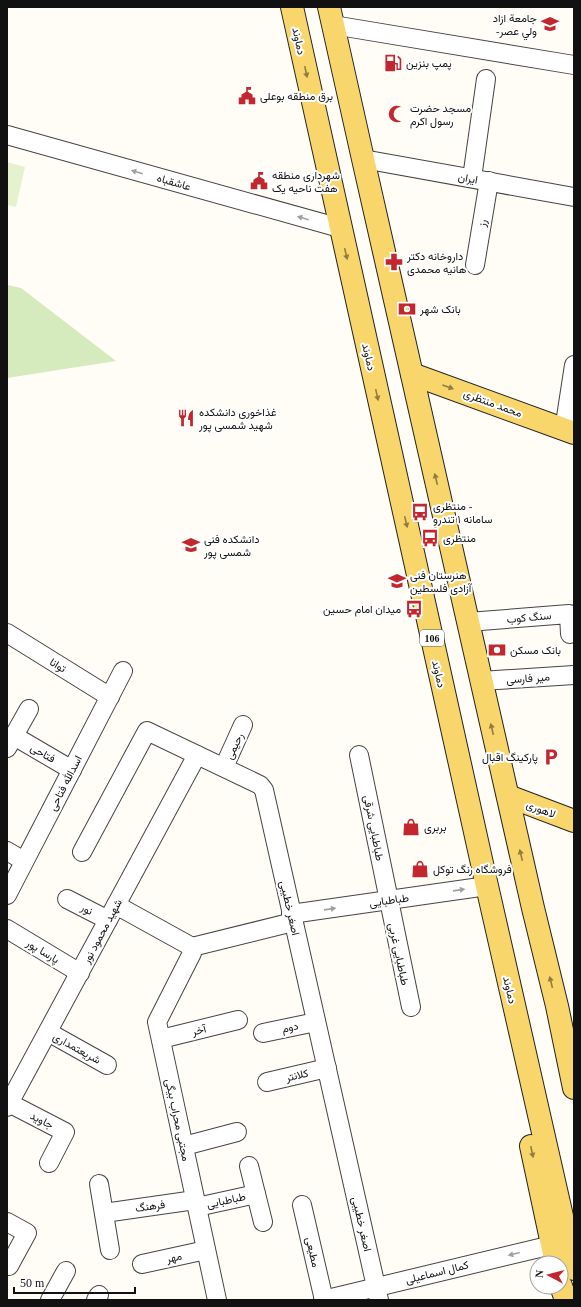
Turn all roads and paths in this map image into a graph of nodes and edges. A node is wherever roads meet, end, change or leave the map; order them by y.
1 (292, 7) edge
2 (331, 16) edge
3 (574, 65) edge
4 (486, 79) dead end
5 (7, 135) edge
6 (363, 159) junction
7 (480, 180) junction
8 (574, 197) edge
9 (340, 228) junction
10 (474, 265) dead end
11 (574, 365) edge
12 (412, 374) junction
13 (569, 431) edge
14 (468, 622) junction
15 (7, 634) edge
16 (570, 634) dead end
17 (123, 670) dead end
18 (574, 675) edge
19 (482, 682) junction
20 (110, 697) junction
21 (29, 709) dead end
22 (243, 725) dead end
23 (10, 742) edge
24 (197, 754) junction
25 (359, 755) dead end
26 (224, 768) junction
27 (72, 770) junction
28 (508, 796) junction
29 (574, 821) edge
30 (7, 851) edge
31 (82, 852) dead end
32 (24, 861) junction
33 (486, 886) junction
34 (7, 895) edge
35 (67, 899) dead end
36 (388, 900) junction
37 (112, 913) junction
38 (292, 918) junction
39 (7, 929) edge
40 (192, 947) junction
41 (80, 973) junction
42 (557, 1006) junction
43 (411, 1007) dead end
44 (516, 1016) junction
45 (238, 1020) dead end
46 (316, 1022) junction
47 (48, 1032) junction
48 (263, 1033) dead end
49 (161, 1039) junction
50 (574, 1047) edge
51 (107, 1065) dead end
52 (326, 1068) junction
53 (266, 1082) dead end
54 (574, 1088) edge
55 (8, 1105) edge
56 (237, 1132) dead end
57 (184, 1146) junction
58 (49, 1164) dead end
59 (249, 1166) dead end
60 (99, 1184) dead end
61 (256, 1194) junction
62 (196, 1203) junction
63 (302, 1204) dead end
64 (104, 1213) junction
65 (7, 1222) edge
66 (263, 1222) dead end
67 (110, 1250) dead end
68 (206, 1250) junction
69 (554, 1254) edge
70 (142, 1264) dead end
71 (9, 1266) dead end
72 (574, 1269) edge
73 (66, 1271) dead end
74 (378, 1294) edge
75 (50, 1300) edge
76 (217, 1300) edge
77 (323, 1300) edge

1 -> 9 main road, دماوند / 106
2 - 3 street
2 - 6 main road
4 - 7 street, رز
9 -> 5 street, عاشقباه
6 - 7 street, ایران
6 - 12 main road
7 - 8 street, ایران
7 - 10 street, رز
9 -> 33 main road, دماوند / 106
11 - 13 street
12 -> 13 main road, محمد منتظری
14 -> 12 main road
14 - 16 street, سنگ کوب
14 - 19 main road
15 - 20 street, توانا
17 - 20 street, اسدالله فتاحی
18 - 19 street, میر فارسی
28 -> 19 main road
20 - 27 street, اسدالله فتاحی
21 - 23 street
22 - 26 street, رحیمی
23 - 27 street, فتاحی
24 - 26 street, اصغر خطیبی
24 - 31 street, اصغر خطیبی
24 - 37 street, شهید محمود نور
25 - 36 street, طباطبایی شرقی
26 - 38 street, اصغر خطیبی
27 - 32 street, اسدالله فتاحی
28 - 29 main road, لاهوری
42 -> 28 main road
30 - 32 street
32 - 34 street, اسدالله فتاحی
36 -> 33 street, طباطبایی
33 - 44 main road, دماوند / 106
35 - 37 street, نور
38 -> 36 street, طباطبایی
36 - 43 street, طباطبایی غربی
37 - 40 street
37 - 41 street, شهید محمود نور
38 - 40 street, طباطبایی
38 - 46 street, اصغر خطیبی
39 - 41 street, پارسا پور
40 - 49 street, مجتبی محراب بیگی
41 - 47 street, شهید محمود نور
42 - 50 main road
42 - 54 main road
44 -> 69 main road
44 - 72 main road, دماوند / 106
45 - 49 street, آخر
46 - 48 street, دوم
46 - 52 street, اصغر خطیبی
47 - 51 street, شریعتمداری
47 - 55 street, شهید محمود نور
49 - 57 street, مجتبی محراب بیگی
52 - 53 street, کلانتر
52 - 74 street, اصغر خطیبی
55 - 58 street, جاوید
56 - 57 street
57 - 62 street, مجتبی محراب بیگی
59 - 61 street
60 - 64 street
61 - 62 street, طباطبایی
61 - 66 street
62 - 64 street, فرهنگ
62 - 68 street, مجتبی محراب بیگی
63 - 77 street, مطیعی
64 - 67 street
65 - 71 street
68 - 70 street, مهر
68 - 76 street, مجتبی محراب بیگی
69 -> 74 street, کمال اسماعیلی
73 - 75 street
74 - 77 street, کمال اسماعیلی

